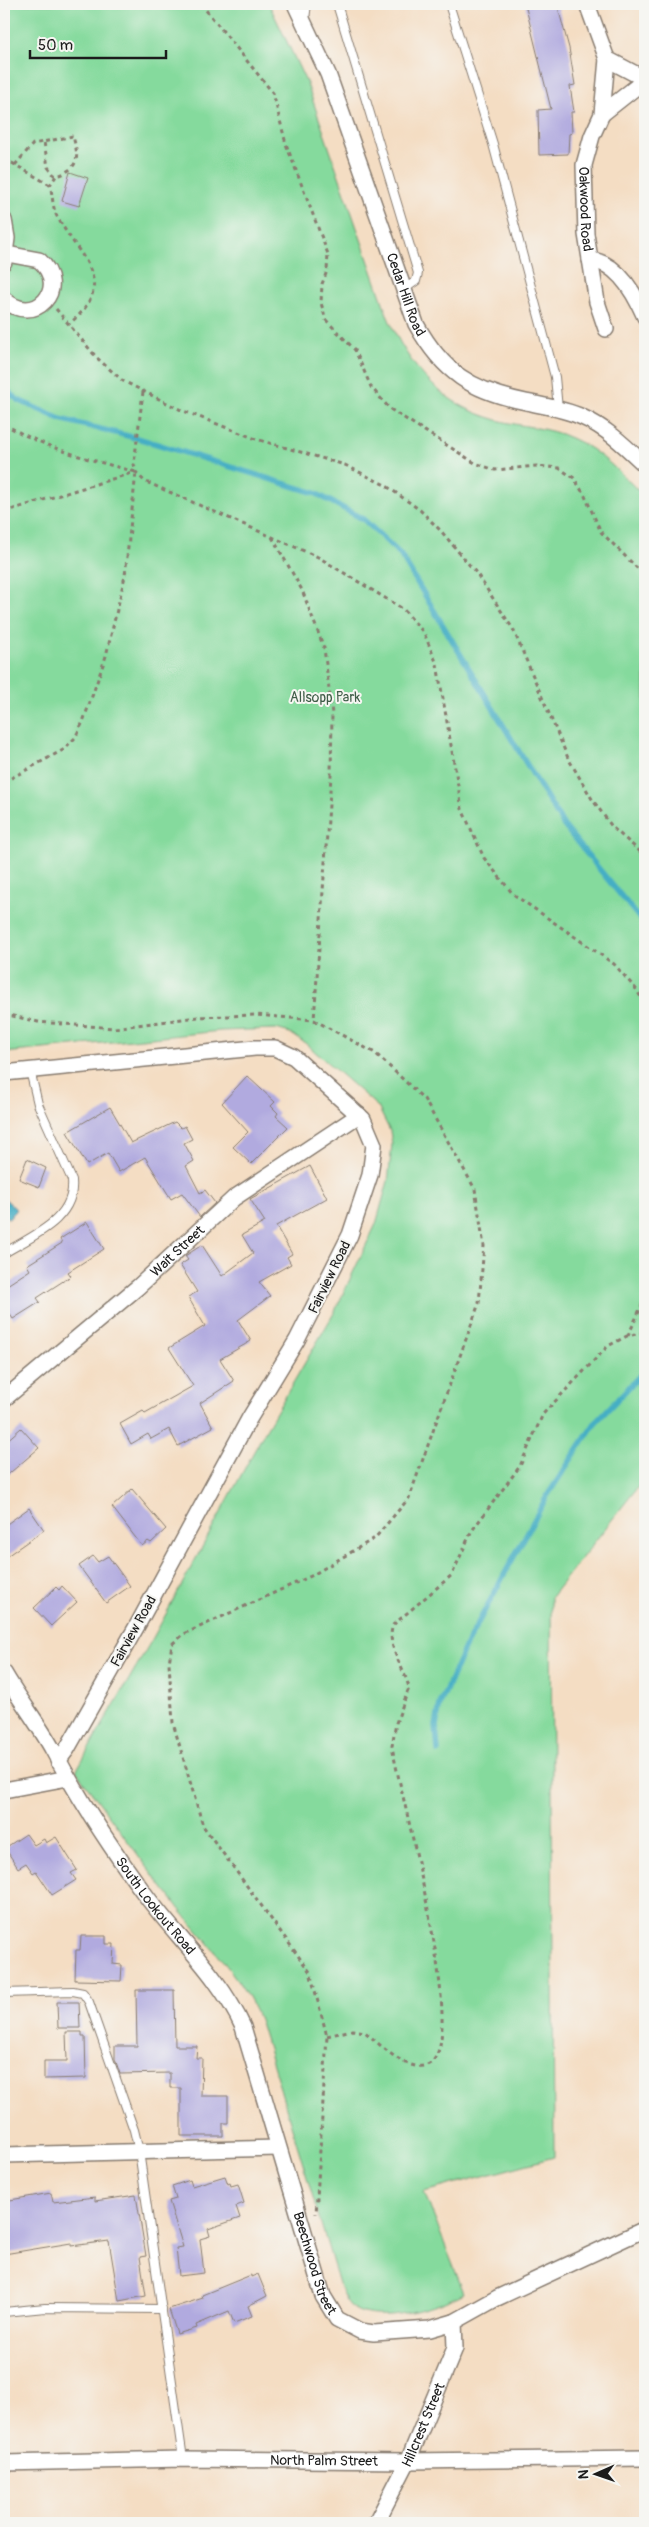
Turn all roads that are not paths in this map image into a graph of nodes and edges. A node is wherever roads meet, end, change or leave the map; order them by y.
1 (296, 4) edge
2 (308, 4) edge
3 (337, 4) edge
4 (449, 4) edge
5 (587, 4) edge
6 (305, 24) junction
7 (607, 59) junction
8 (645, 80) edge
9 (602, 114) junction
10 (4, 220) edge
11 (5, 259) edge
12 (590, 260) junction
13 (403, 290) junction
14 (4, 299) edge
15 (645, 317) edge
16 (606, 329) dead end
17 (558, 409) junction
18 (645, 465) edge
19 (30, 1070) junction
20 (4, 1074) edge
21 (359, 1115) junction
22 (4, 1253) edge
23 (4, 1399) edge
24 (4, 1673) edge
25 (58, 1761) junction
26 (68, 1778) junction
27 (4, 1790) edge
28 (4, 1993) edge
29 (278, 2148) junction
30 (139, 2151) junction
31 (4, 2155) edge
32 (645, 2229) edge
33 (162, 2309) junction
34 (4, 2312) edge
35 (454, 2322) junction
36 (645, 2458) edge
37 (184, 2459) junction
38 (408, 2461) junction
39 (4, 2463) edge
40 (376, 2523) edge

1 - 6 street, Cedar Hill Road
2 - 6 lane
3 - 13 lane
4 - 17 lane
5 - 7 street, Oakwood Road
6 - 13 street, Cedar Hill Road
7 - 8 street
7 - 9 street, Oakwood Road
8 - 9 street
9 - 12 street, Oakwood Road
10 - 11 street
11 - 14 street
12 - 15 street
12 - 16 street, Oakwood Road
13 - 17 street, Cedar Hill Road
17 - 18 street, Cedar Hill Road
19 - 20 street, Fairview Road
19 - 21 street, Fairview Road
19 - 22 lane
21 - 23 street, Wait Street
21 - 25 street, Fairview Road
24 - 25 street, South Lookout Road
25 - 26 street, South Lookout Road
26 - 27 street
26 - 29 street, South Lookout Road
28 - 30 lane
29 - 30 street
29 - 35 street, Beechwood Street
30 - 31 street
30 - 33 lane
32 - 35 street, Beechwood Street
33 - 34 lane
33 - 37 lane
35 - 38 street, Hillcrest Street
36 - 38 street, North Palm Street
37 - 38 street, North Palm Street
37 - 39 street, North Palm Street
38 - 40 street, Hillcrest Street

